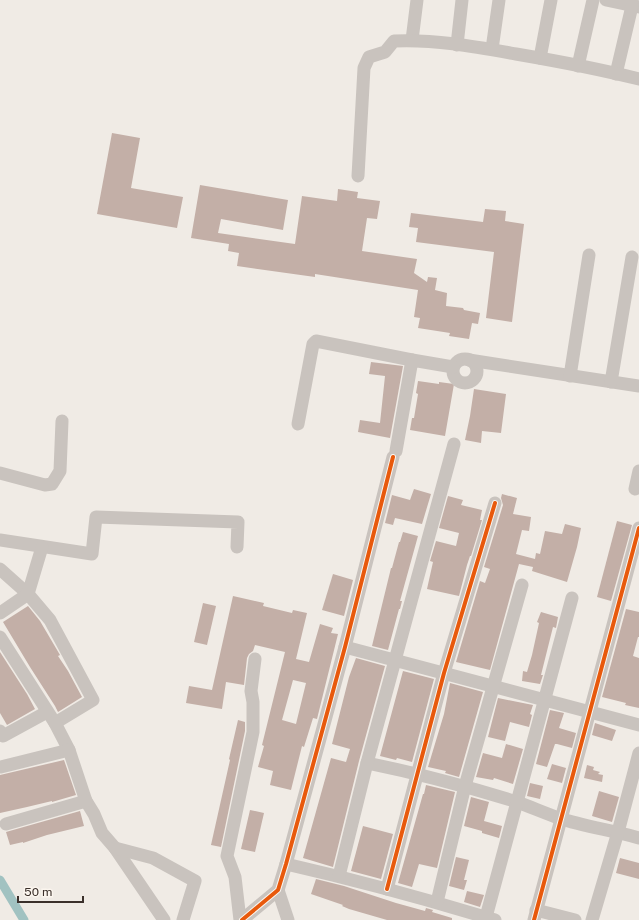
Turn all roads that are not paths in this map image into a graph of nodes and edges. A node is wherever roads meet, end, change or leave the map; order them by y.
1 (417, 0) edge
2 (462, 0) edge
3 (499, 0) edge
4 (551, 0) edge
5 (593, 0) edge
6 (606, 0) edge
7 (635, 6) edge
8 (412, 40) junction
9 (458, 45) junction
10 (492, 49) junction
11 (540, 58) junction
12 (578, 66) junction
13 (616, 74) junction
14 (639, 79) edge
15 (358, 176) dead end
16 (589, 255) dead end
17 (632, 257) dead end
18 (412, 360) junction
19 (469, 360) junction
20 (453, 367) junction
21 (570, 376) junction
22 (611, 382) junction
23 (639, 386) edge
24 (62, 421) dead end
25 (298, 424) dead end
26 (454, 444) dead end
27 (639, 470) edge
28 (0, 473) edge
29 (635, 489) dead end
30 (495, 503) dead end
31 (639, 528) edge
32 (0, 540) edge
33 (42, 547) junction
34 (237, 547) dead end
35 (0, 569) edge
36 (522, 585) dead end
37 (28, 594) junction
38 (572, 598) dead end
39 (0, 613) edge
40 (0, 637) edge
41 (345, 647) junction
42 (255, 659) dead end
43 (395, 660) junction
44 (444, 673) junction
45 (493, 687) junction
46 (544, 700) junction
47 (47, 712) junction
48 (588, 713) junction
49 (55, 723) junction
50 (639, 725) edge
51 (0, 731) edge
52 (69, 750) junction
53 (639, 753) edge
54 (367, 763) junction
55 (1, 767) dead end
56 (417, 774) junction
57 (465, 786) junction
58 (86, 801) junction
59 (516, 802) junction
60 (560, 818) junction
61 (6, 824) dead end
62 (618, 832) junction
63 (639, 838) edge
64 (116, 848) junction
65 (286, 864) junction
66 (339, 876) junction
67 (387, 889) junction
68 (278, 890) junction
69 (437, 902) junction
70 (535, 915) edge
71 (490, 919) edge
72 (164, 920) edge
73 (183, 920) edge
74 (241, 920) edge
75 (288, 920) edge
76 (575, 920) edge
77 (592, 920) edge

1 - 8 street
2 - 9 street
3 - 10 street
4 - 11 street
5 - 12 street
6 - 7 street
7 - 13 street
8 - 9 street
8 - 15 street
9 - 10 street
10 - 11 street
11 - 12 street
12 - 13 street
13 - 14 street
16 - 21 street
17 - 22 street
18 - 20 street
18 - 25 street
18 - 41 street
19 - 20 street
19 - 20 street
19 - 21 street
21 - 22 street
22 - 23 street
24 - 28 street
26 - 43 street
27 - 29 street
30 - 44 street
31 - 48 street
32 - 33 street
33 - 34 street
33 - 37 street
35 - 37 street
36 - 45 street
37 - 39 street
37 - 49 street
38 - 46 street
40 - 47 street
41 - 43 street
41 - 65 street
42 - 74 street
43 - 44 street
43 - 54 street
44 - 45 street
44 - 56 street
45 - 46 street
45 - 57 street
46 - 48 street
46 - 59 street
47 - 49 street
47 - 51 street
48 - 50 street
48 - 60 street
49 - 52 street
52 - 55 street
52 - 58 street
53 - 62 street
54 - 56 street
54 - 66 street
56 - 57 street
56 - 67 street
57 - 59 street
57 - 69 street
58 - 61 street
58 - 64 street
59 - 60 street
59 - 71 street
60 - 62 street
60 - 70 street
62 - 63 street
62 - 77 street
64 - 72 street
64 - 73 street
65 - 66 street
65 - 68 street
66 - 67 street
67 - 69 street
68 - 74 street
68 - 75 street
69 - 71 street
70 - 76 street

